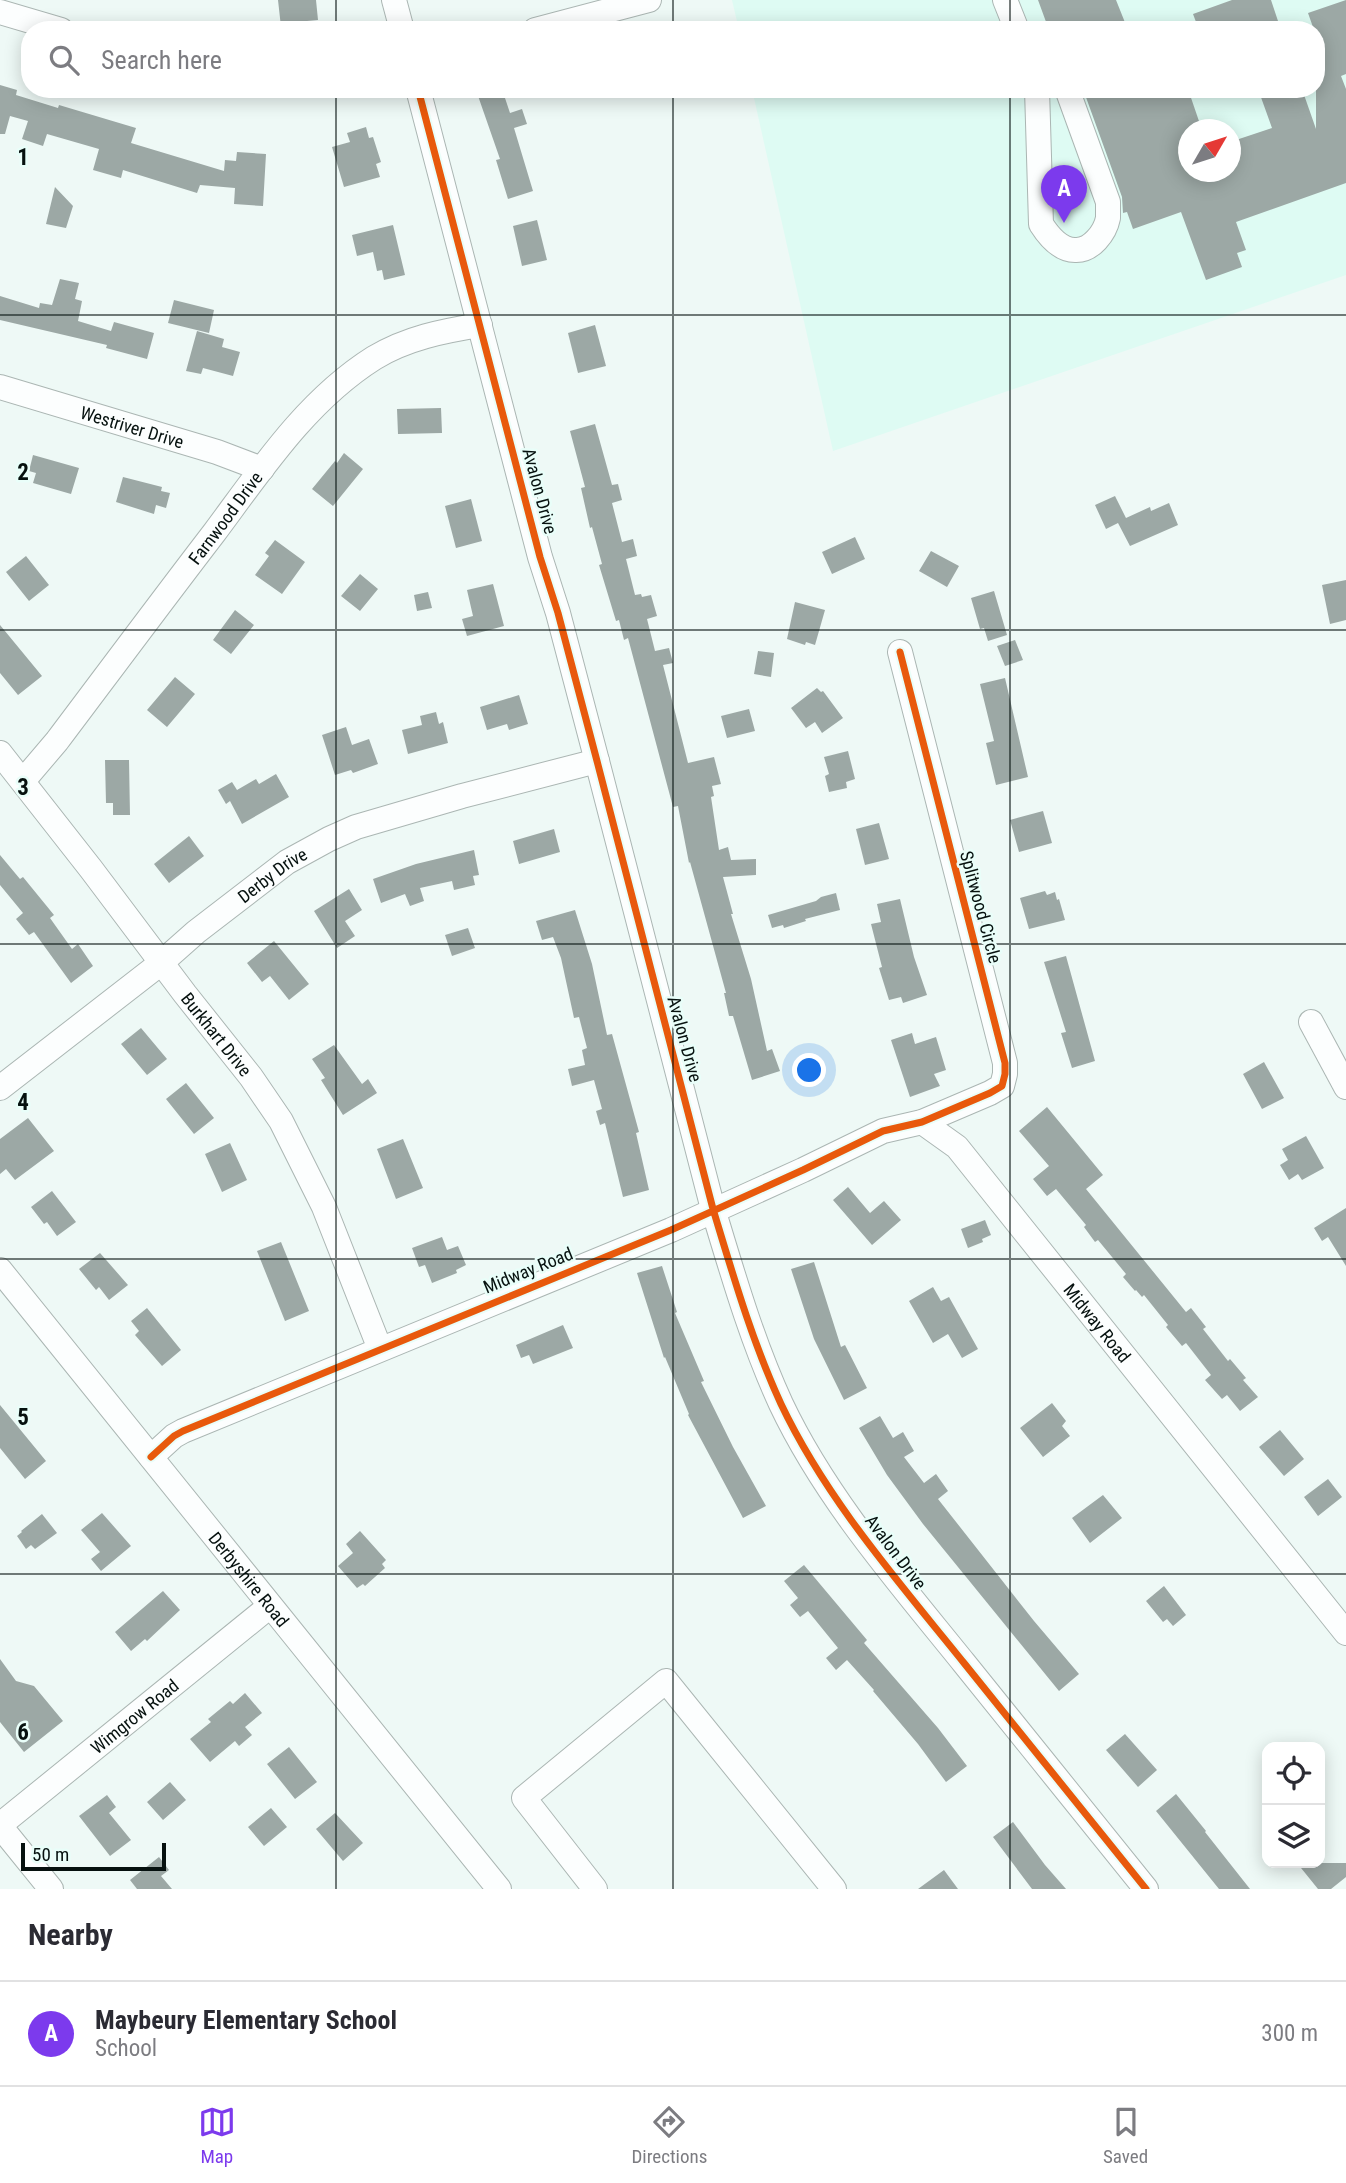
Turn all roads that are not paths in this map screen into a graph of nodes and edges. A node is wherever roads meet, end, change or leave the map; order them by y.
1 (394, 0) edge
2 (649, 0) edge
3 (1005, 0) edge
4 (0, 12) edge
5 (30, 21) edge
6 (400, 21) edge
7 (569, 21) edge
8 (1013, 21) edge
9 (420, 98) edge
10 (1037, 98) edge
11 (1070, 98) edge
12 (480, 325) junction
13 (0, 387) edge
14 (262, 469) junction
15 (900, 652) dead end
16 (0, 753) edge
17 (597, 761) junction
18 (23, 781) junction
19 (161, 963) junction
20 (1311, 1022) dead end
21 (1346, 1087) edge
22 (0, 1088) edge
23 (922, 1122) junction
24 (713, 1209) junction
25 (0, 1270) edge
26 (380, 1349) junction
27 (151, 1457) junction
28 (270, 1606) junction
29 (1346, 1633) edge
30 (0, 1826) edge
31 (51, 1889) edge
32 (499, 1889) edge
33 (595, 1889) edge
34 (834, 1889) edge
35 (1146, 1889) edge

1 - 6 street
2 - 7 street
3 - 8 street
4 - 5 street
9 - 12 street, Avalon Drive
10 - 11 street
12 - 14 street, Farnwood Drive
12 - 17 street, Avalon Drive
13 - 14 street, Westriver Drive
14 - 18 street, Farnwood Drive
15 - 23 street, Splitwood Circle
16 - 18 street, Burkhart Drive
17 - 19 street, Derby Drive
17 - 24 street, Avalon Drive
18 - 19 street, Burkhart Drive
19 - 22 street, Derby Drive
19 - 26 street, Burkhart Drive
20 - 21 street
23 - 24 street, Midway Road
23 - 29 street, Midway Road
24 - 26 street, Midway Road
24 - 35 street, Avalon Drive
25 - 27 street, Derbyshire Road
26 - 27 street, Midway Road
27 - 28 street, Derbyshire Road
28 - 30 street, Wimgrow Road
28 - 32 street, Derbyshire Road
30 - 31 street
33 - 34 street

